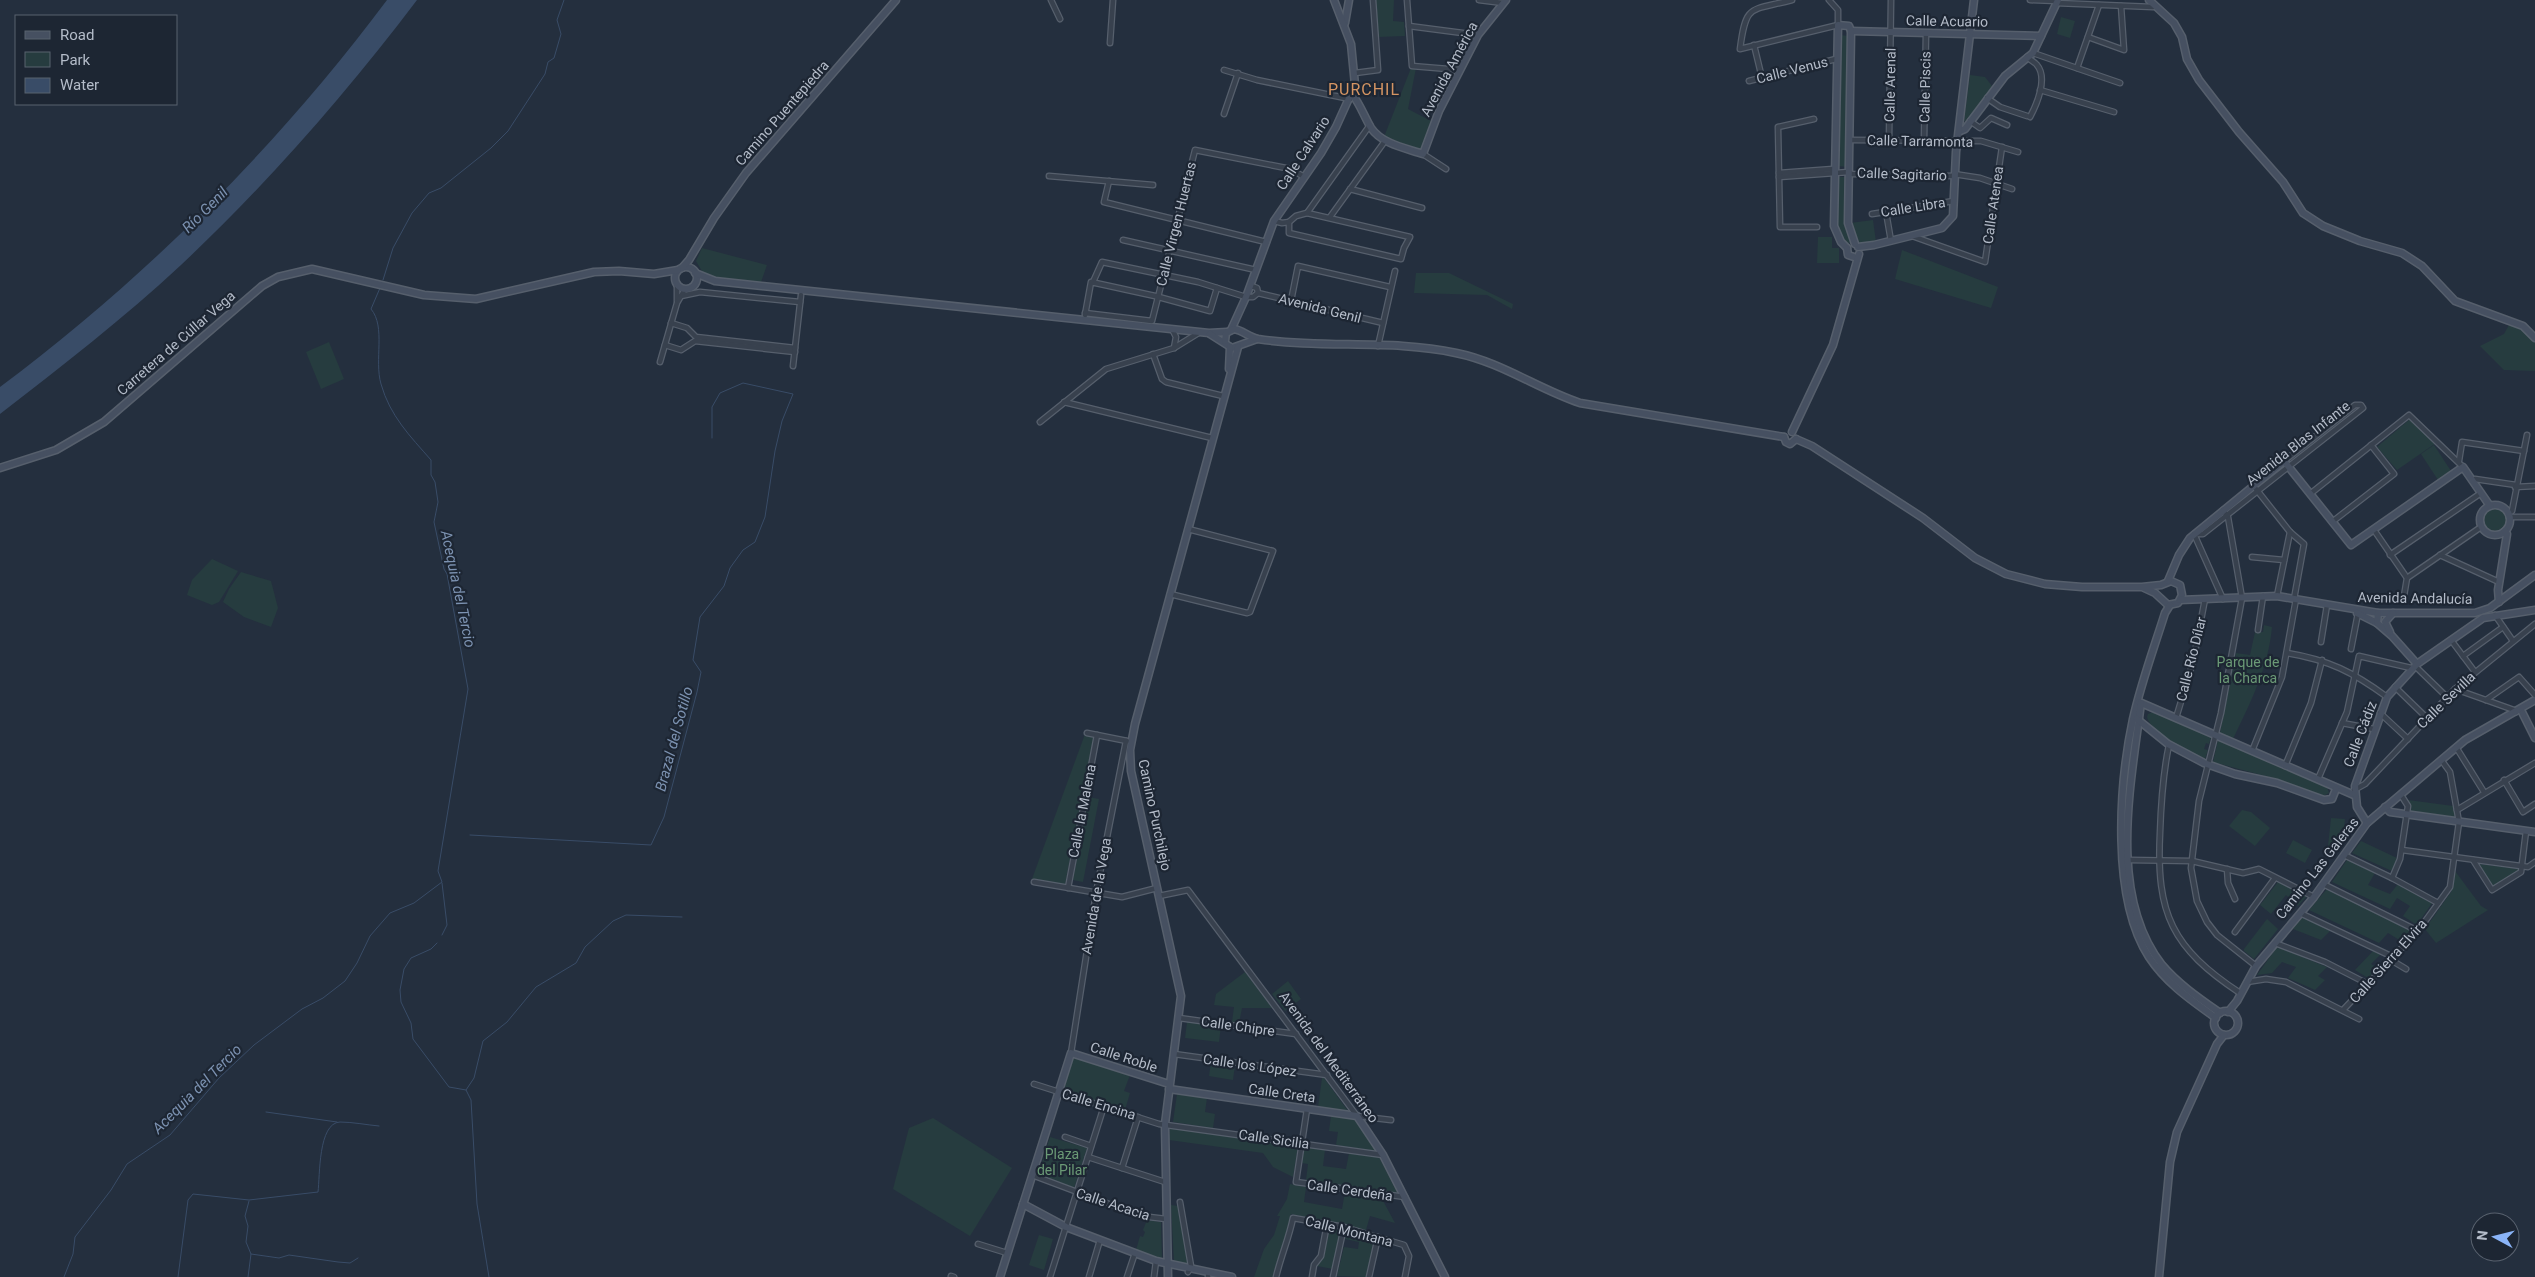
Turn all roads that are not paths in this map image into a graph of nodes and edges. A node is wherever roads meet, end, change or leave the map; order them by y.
1 (896, 0) edge
2 (1051, 0) edge
3 (1113, 0) edge
4 (1334, 0) edge
5 (1349, 0) edge
6 (1373, 0) edge
7 (1407, 0) edge
8 (1478, 0) edge
9 (1792, 0) edge
10 (1830, 0) edge
11 (1891, 0) edge
12 (1974, 0) edge
13 (2030, 0) edge
14 (2057, 1) edge
15 (1505, 2) edge
16 (2152, 2) edge
17 (2100, 5) junction
18 (2121, 6) junction
19 (1347, 10) junction
20 (1339, 12) junction
21 (1060, 19) dead end
22 (1345, 24) junction
23 (1838, 25) junction
24 (1409, 26) junction
25 (1851, 32) junction
26 (1891, 32) junction
27 (1838, 33) junction
28 (1926, 33) junction
29 (1971, 34) junction
30 (1478, 35) junction
31 (2041, 36) junction
32 (2088, 37) junction
33 (1110, 43) dead end
34 (1754, 45) junction
35 (2033, 53) junction
36 (2027, 58) junction
37 (1836, 59) junction
38 (2078, 68) junction
39 (1224, 70) dead end
40 (1460, 70) junction
41 (1355, 73) junction
42 (1238, 74) junction
43 (1762, 78) junction
44 (1748, 82) dead end
45 (2120, 83) dead end
46 (2040, 90) junction
47 (1351, 96) junction
48 (1988, 97) junction
49 (2114, 112) dead end
50 (1224, 114) dead end
51 (1814, 119) dead end
52 (1970, 122) junction
53 (1370, 125) junction
54 (2007, 126) dead end
55 (1960, 130) junction
56 (1850, 140) junction
57 (1385, 141) junction
58 (1888, 141) junction
59 (1924, 141) junction
60 (1958, 141) junction
61 (2002, 147) junction
62 (2018, 152) dead end
63 (1423, 154) junction
64 (1446, 169) dead end
65 (1836, 172) junction
66 (1850, 172) junction
67 (1779, 175) junction
68 (1954, 175) junction
69 (1049, 176) dead end
70 (1304, 177) junction
71 (1109, 181) junction
72 (1996, 183) junction
73 (1153, 185) dead end
74 (1350, 189) junction
75 (2012, 189) dead end
76 (1954, 201) junction
77 (1422, 208) dead end
78 (1886, 212) junction
79 (1307, 214) junction
80 (1872, 214) dead end
81 (1330, 217) junction
82 (1176, 220) junction
83 (1274, 221) junction
84 (1289, 222) junction
85 (1817, 227) dead end
86 (1912, 236) junction
87 (1123, 240) dead end
88 (1891, 241) junction
89 (1266, 242) junction
90 (1847, 248) junction
91 (696, 250) junction
92 (1169, 250) junction
93 (1857, 253) junction
94 (680, 269) junction
95 (1256, 270) junction
96 (1395, 271) dead end
97 (695, 272) junction
98 (654, 274) junction
99 (1163, 274) junction
100 (715, 281) junction
101 (1092, 282) junction
102 (677, 285) junction
103 (694, 286) junction
104 (1251, 286) junction
105 (1390, 287) junction
106 (1217, 288) junction
107 (685, 289) junction
108 (1258, 293) junction
109 (801, 295) dead end
110 (681, 296) junction
111 (1157, 296) junction
112 (1246, 298) junction
113 (1290, 301) junction
114 (800, 302) junction
115 (677, 303) junction
116 (1085, 317) junction
117 (1238, 317) junction
118 (1100, 318) junction
119 (671, 323) junction
120 (1383, 324) junction
121 (1172, 329) junction
122 (1229, 331) junction
123 (1200, 332) junction
124 (1241, 332) junction
125 (1209, 333) junction
126 (1257, 338) junction
127 (2535, 338) edge
128 (1227, 344) junction
129 (665, 345) junction
130 (1240, 346) junction
131 (1378, 346) junction
132 (1174, 348) junction
133 (795, 350) junction
134 (1153, 354) junction
135 (660, 362) dead end
136 (793, 366) dead end
137 (1228, 380) junction
138 (1224, 396) junction
139 (1064, 402) junction
140 (1040, 422) dead end
141 (1792, 432) junction
142 (2527, 435) dead end
143 (1784, 437) junction
144 (1212, 438) junction
145 (1796, 439) junction
146 (2371, 445) junction
147 (2524, 451) junction
148 (2286, 464) junction
149 (2461, 464) junction
150 (0, 468) edge
151 (2472, 481) junction
152 (2516, 486) junction
153 (2535, 486) edge
154 (2255, 488) junction
155 (2310, 494) junction
156 (2481, 494) junction
157 (2490, 506) junction
158 (2225, 513) junction
159 (2509, 515) junction
160 (2535, 517) edge
161 (2332, 522) junction
162 (2482, 527) junction
163 (1188, 529) junction
164 (2374, 530) junction
165 (2505, 531) junction
166 (2290, 532) junction
167 (2194, 534) junction
168 (2390, 555) junction
169 (2440, 556) junction
170 (2252, 557) dead end
171 (2284, 560) junction
172 (2535, 575) edge
173 (2407, 578) junction
174 (2172, 582) junction
175 (2499, 582) junction
176 (2161, 586) junction
177 (2142, 587) junction
178 (2182, 590) junction
179 (2498, 590) junction
180 (1170, 594) junction
181 (2508, 594) junction
182 (2158, 596) junction
183 (2264, 596) junction
184 (2277, 596) junction
185 (2404, 596) dead end
186 (2194, 598) junction
187 (2242, 598) junction
188 (2205, 599) junction
189 (2223, 599) junction
190 (2295, 599) junction
191 (2180, 600) junction
192 (2497, 603) junction
193 (2167, 604) junction
194 (2327, 605) junction
195 (2535, 610) edge
196 (2356, 612) junction
197 (2380, 613) junction
198 (2392, 613) junction
199 (2477, 613) junction
200 (2492, 615) junction
201 (2385, 622) junction
202 (2477, 622) junction
203 (2377, 623) junction
204 (2535, 624) edge
205 (2503, 627) junction
206 (2258, 630) dead end
207 (2392, 636) junction
208 (2451, 640) junction
209 (2513, 641) junction
210 (2321, 642) dead end
211 (2351, 649) dead end
212 (2287, 653) junction
213 (2463, 656) junction
214 (2322, 660) junction
215 (2413, 667) junction
216 (2475, 672) junction
217 (2356, 675) junction
218 (2395, 687) junction
219 (2455, 689) junction
220 (2535, 695) edge
221 (2447, 696) junction
222 (2387, 697) junction
223 (2486, 700) junction
224 (2535, 700) edge
225 (2139, 702) junction
226 (2152, 708) junction
227 (2518, 711) junction
228 (2380, 713) junction
229 (2176, 718) junction
230 (2427, 718) junction
231 (2138, 720) junction
232 (2342, 724) junction
233 (2374, 729) junction
234 (1087, 733) dead end
235 (1097, 735) junction
236 (2534, 735) edge
237 (2216, 736) junction
238 (2408, 739) junction
239 (1128, 741) junction
240 (2169, 745) junction
241 (2456, 747) junction
242 (2252, 751) junction
243 (1126, 754) junction
244 (2442, 761) junction
245 (2535, 763) edge
246 (2208, 765) junction
247 (2285, 766) junction
248 (1129, 771) junction
249 (1119, 773) junction
250 (2318, 779) junction
251 (2356, 779) junction
252 (2504, 780) junction
253 (2365, 784) junction
254 (2336, 789) junction
255 (2354, 792) junction
256 (2484, 792) junction
257 (2401, 795) junction
258 (2535, 804) edge
259 (2385, 807) junction
260 (2457, 810) junction
261 (2407, 814) junction
262 (2459, 822) junction
263 (2367, 823) junction
264 (2526, 831) junction
265 (2535, 832) edge
266 (2402, 850) junction
267 (2344, 855) junction
268 (2454, 858) junction
269 (2129, 860) junction
270 (2159, 860) junction
271 (2473, 860) junction
272 (2192, 861) junction
273 (2535, 862) edge
274 (2522, 866) junction
275 (2227, 869) junction
276 (2275, 878) junction
277 (2392, 878) junction
278 (1034, 882) dead end
279 (2323, 884) junction
280 (1068, 888) junction
281 (1157, 888) junction
282 (1096, 893) junction
283 (1159, 896) junction
284 (2314, 897) junction
285 (2235, 899) dead end
286 (2438, 903) junction
287 (2300, 912) junction
288 (2418, 931) junction
289 (2235, 932) dead end
290 (2275, 942) junction
291 (2392, 958) junction
292 (2256, 966) junction
293 (2406, 969) dead end
294 (2247, 982) junction
295 (2368, 984) junction
296 (2240, 993) junction
297 (2237, 1001) junction
298 (2343, 1010) junction
299 (2221, 1014) junction
300 (2236, 1016) junction
301 (1179, 1018) junction
302 (2360, 1019) dead end
303 (2217, 1031) junction
304 (1297, 1034) junction
305 (2224, 1035) junction
306 (2217, 1044) junction
307 (1071, 1053) junction
308 (1174, 1054) junction
309 (1327, 1076) junction
310 (1034, 1084) dead end
311 (1169, 1087) junction
312 (1058, 1092) junction
313 (1104, 1106) junction
314 (1306, 1109) junction
315 (1138, 1116) junction
316 (1357, 1116) junction
317 (1391, 1120) dead end
318 (1165, 1124) junction
319 (1065, 1137) dead end
320 (1302, 1143) junction
321 (1091, 1146) junction
322 (1383, 1155) junction
323 (1088, 1157) junction
324 (1122, 1168) junction
325 (1032, 1175) junction
326 (1165, 1182) junction
327 (1077, 1192) junction
328 (1404, 1198) junction
329 (1180, 1202) dead end
330 (1023, 1204) junction
331 (1166, 1219) junction
332 (1327, 1224) junction
333 (1066, 1227) junction
334 (1344, 1227) junction
335 (1378, 1237) junction
336 (1100, 1240) junction
337 (978, 1244) dead end
338 (1007, 1253) junction
339 (1135, 1253) junction
340 (1156, 1261) junction
341 (1168, 1264) junction
342 (1189, 1270) junction
343 (1219, 1276) edge
344 (1000, 1277) edge
345 (1050, 1277) edge
346 (1089, 1277) edge
347 (1127, 1277) edge
348 (1154, 1277) edge
349 (1168, 1277) edge
350 (1210, 1277) edge
351 (1232, 1277) edge
352 (1276, 1277) edge
353 (1312, 1277) edge
354 (1333, 1277) edge
355 (1369, 1277) edge
356 (1405, 1277) edge
357 (1445, 1277) edge
358 (2159, 1277) edge

1 - 91 street, Camino Puentepiedra
2 - 21 street
3 - 33 street
4 - 20 street, Calle Calvario
5 - 19 street
6 - 41 street
7 - 24 street
8 - 15 street
9 - 34 street
10 - 23 street
11 - 26 street, Calle Arenal
12 - 29 street
13 - 14 street
14 - 17 street
14 - 31 street
15 - 30 street, Avenida América
16 - 18 street
16 - 127 street
17 - 18 street
17 - 32 street
18 - 32 street
19 - 20 street
19 - 22 street
20 - 22 street, Calle Calvario
22 - 41 street, Calle Calvario
23 - 25 street
23 - 27 street
23 - 34 street
24 - 30 street
24 - 40 street
25 - 26 street, Calle Acuario
25 - 27 street, Calle Acuario
25 - 56 street
26 - 28 street, Calle Acuario
26 - 58 street, Calle Arenal
27 - 37 street
28 - 29 street, Calle Acuario
28 - 59 street, Calle Piscis
29 - 31 street, Calle Acuario
29 - 55 street
30 - 40 street, Avenida América
31 - 35 street
32 - 38 street
34 - 43 street
35 - 36 street
35 - 38 street
36 - 46 street
36 - 48 street
37 - 43 street, Calle Venus
37 - 65 street
38 - 45 street
39 - 42 street
40 - 63 street, Avenida América
41 - 47 street, Calle Calvario
42 - 47 street
42 - 50 street
43 - 44 street, Calle Venus
46 - 48 street
46 - 49 street
47 - 53 street
47 - 70 street, Calle Calvario
48 - 52 street
51 - 67 street
52 - 54 street
52 - 55 street
53 - 57 street
53 - 79 street
55 - 60 street
56 - 58 street, Calle Tarramonta
56 - 66 street
57 - 63 street
57 - 74 street
58 - 59 street, Calle Tarramonta
59 - 60 street, Calle Tarramonta
60 - 61 street, Calle Tarramonta
60 - 68 street
61 - 62 street, Calle Tarramonta
61 - 72 street, Calle Atenea
63 - 64 street
65 - 66 street, Calle Sagitario
65 - 67 street, Calle Sagitario
65 - 90 street
66 - 68 street, Calle Sagitario
66 - 93 street
67 - 85 street
68 - 72 street, Calle Sagitario
68 - 76 street
69 - 71 street
70 - 82 street, Calle Virgen Huertas
70 - 83 street, Calle Calvario
71 - 73 street
71 - 82 street
72 - 75 street, Calle Sagitario
72 - 86 street, Calle Atenea
74 - 77 street
74 - 81 street
76 - 78 street, Calle Libra
76 - 86 street
78 - 80 street, Calle Libra
78 - 88 street
79 - 81 street
79 - 84 street
81 - 84 street
82 - 89 street
82 - 92 street, Calle Virgen Huertas
83 - 84 street
83 - 89 street, Calle Calvario
86 - 88 street
87 - 92 street
88 - 93 street
89 - 95 street, Calle Calvario
90 - 93 street
90 - 93 street
91 - 94 street, Camino Puentepiedra
91 - 97 street, Camino Puentepiedra
92 - 95 street
92 - 99 street, Calle Virgen Huertas
93 - 141 street
94 - 97 street
94 - 98 street
94 - 102 street
95 - 104 street, Calle Calvario
96 - 105 street
97 - 100 street
97 - 103 street
98 - 102 street
98 - 150 street, Carretera de Cúllar Vega
99 - 101 street
99 - 106 street
99 - 111 street, Calle Virgen Huertas
100 - 103 street
100 - 116 street
101 - 111 street
101 - 116 street
102 - 107 street
102 - 115 street
103 - 107 street
104 - 108 street
104 - 112 street, Calle Calvario
105 - 113 street
105 - 120 street
106 - 111 street
106 - 112 street
107 - 110 street
108 - 112 street
108 - 113 street, Avenida Genil
109 - 114 street
110 - 114 street
110 - 115 street
111 - 118 street, Calle Virgen Huertas
112 - 117 street, Calle Calvario
113 - 120 street, Avenida Genil
114 - 133 street
115 - 119 street
116 - 118 street
117 - 122 street, Calle Calvario
117 - 124 street, Calle Calvario
118 - 121 street
119 - 129 street
119 - 133 street
120 - 131 street
121 - 123 street
121 - 132 street
122 - 124 street
122 - 125 street
122 - 128 street, Calle Calvario
123 - 125 street
123 - 132 street
124 - 126 street
124 - 130 street, Calle Calvario
125 - 128 street
126 - 130 street
126 - 131 street
128 - 130 street
128 - 137 street, Camino Purchilejo
129 - 133 street
129 - 135 street
130 - 137 street, Camino Purchilejo
131 - 143 street
132 - 134 street
133 - 136 street
134 - 138 street
134 - 139 street
137 - 138 street, Camino Purchilejo
138 - 144 street, Camino Purchilejo
139 - 140 street
139 - 144 street
141 - 143 street
141 - 145 street
142 - 147 street
143 - 145 street
144 - 163 street, Camino Purchilejo
145 - 177 street
146 - 149 street
146 - 155 street
146 - 161 street
147 - 149 street
147 - 152 street
148 - 148 street, Avenida Blas Infante
148 - 154 street, Avenida Blas Infante
148 - 155 street
149 - 151 street
149 - 164 street
151 - 152 street
151 - 156 street
152 - 153 street
152 - 159 street
154 - 158 street, Avenida Blas Infante
154 - 166 street
155 - 161 street
156 - 157 street
156 - 168 street
157 - 159 street
157 - 162 street
158 - 167 street, Avenida Blas Infante
158 - 187 street
159 - 160 street
159 - 165 street
161 - 164 street
162 - 165 street
162 - 169 street
163 - 180 street, Camino Purchilejo
163 - 180 street
164 - 168 street
165 - 175 street
166 - 171 street
166 - 190 street
167 - 174 street, Avenida Blas Infante
167 - 189 street
168 - 173 street
169 - 173 street
169 - 175 street
170 - 171 street
171 - 184 street
172 - 181 street, Avenida Andalucía
173 - 185 street
174 - 176 street
174 - 178 street
175 - 179 street
176 - 177 street
176 - 182 street
177 - 182 street
178 - 186 street, Avenida Andalucía
178 - 191 street
179 - 181 street
179 - 192 street
180 - 239 street, Camino Purchilejo
181 - 192 street, Avenida Andalucía
182 - 193 street
183 - 184 street, Avenida Andalucía
183 - 187 street, Avenida Andalucía
183 - 206 street
184 - 190 street, Avenida Andalucía
186 - 188 street, Avenida Andalucía
186 - 191 street, Avenida Andalucía
187 - 189 street, Avenida Andalucía
187 - 237 street
188 - 189 street, Avenida Andalucía
188 - 229 street, Calle Río Dílar
190 - 194 street, Avenida Andalucía
190 - 212 street
191 - 193 street
192 - 199 street, Avenida Andalucía
192 - 200 street
193 - 225 street
194 - 196 street, Avenida Andalucía
194 - 210 street
195 - 200 street
196 - 197 street, Avenida Andalucía
196 - 203 street
196 - 211 street
197 - 198 street, Avenida Andalucía
197 - 201 street
197 - 203 street
198 - 199 street, Avenida Andalucía
198 - 201 street
199 - 200 street
199 - 202 street
200 - 202 street, Calle Cádiz
200 - 205 street
201 - 207 street
202 - 208 street, Calle Cádiz
203 - 207 street
204 - 209 street, Calle Sevilla
205 - 209 street
205 - 213 street
207 - 215 street
208 - 213 street
208 - 215 street, Calle Cádiz
209 - 216 street, Calle Sevilla
212 - 214 street
212 - 242 street
213 - 216 street
214 - 217 street
214 - 247 street
215 - 217 street
215 - 218 street, Calle Cádiz
215 - 221 street
216 - 219 street, Calle Sevilla
217 - 222 street
217 - 232 street
218 - 222 street, Calle Cádiz
218 - 230 street
219 - 221 street, Calle Sevilla
219 - 223 street
220 - 223 street
221 - 230 street, Calle Sevilla
222 - 228 street, Calle Cádiz
223 - 227 street
224 - 227 street, Camino Las Galeras
225 - 226 street
225 - 231 street
226 - 229 street
226 - 231 street
227 - 236 street
227 - 241 street, Camino Las Galeras
228 - 233 street, Calle Cádiz
228 - 238 street
229 - 237 street
230 - 238 street, Calle Sevilla
231 - 240 street
231 - 269 street
231 - 299 street
232 - 233 street
232 - 250 street
233 - 251 street, Calle Cádiz
234 - 235 street
235 - 239 street
235 - 280 street, Calle la Malena
237 - 242 street
237 - 246 street
238 - 253 street, Calle Sevilla
239 - 243 street, Camino Purchilejo
240 - 246 street
240 - 270 street
241 - 244 street, Camino Las Galeras
241 - 256 street
242 - 247 street
243 - 248 street, Camino Purchilejo
243 - 249 street, Avenida de la Vega
244 - 257 street, Camino Las Galeras
244 - 260 street, Calle Sierra Elvira
245 - 252 street
246 - 254 street
246 - 272 street
247 - 250 street
248 - 249 street
248 - 281 street, Camino Purchilejo
249 - 282 street, Avenida de la Vega
250 - 254 street
251 - 253 street
251 - 255 street, Calle Cádiz
252 - 256 street
252 - 258 street
253 - 255 street, Calle Sevilla
254 - 255 street
255 - 263 street
256 - 260 street
257 - 259 street, Camino Las Galeras
257 - 261 street
259 - 261 street
259 - 263 street, Camino Las Galeras
260 - 262 street, Calle Sierra Elvira
261 - 262 street
261 - 266 street
262 - 264 street
262 - 268 street, Calle Sierra Elvira
263 - 267 street, Camino Las Galeras
264 - 265 street
264 - 274 street
266 - 268 street
266 - 277 street
267 - 277 street
267 - 279 street, Camino Las Galeras
268 - 271 street
268 - 286 street, Calle Sierra Elvira
269 - 270 street
269 - 299 street
270 - 272 street
270 - 296 street
271 - 274 street
271 - 274 street
272 - 275 street
272 - 292 street
273 - 274 street
275 - 276 street
275 - 285 street
276 - 284 street
276 - 289 street
277 - 286 street
278 - 280 street
279 - 284 street, Camino Las Galeras
279 - 288 street
280 - 282 street
281 - 282 street
281 - 283 street, Camino Purchilejo
282 - 307 street, Avenida de la Vega
283 - 301 street, Camino Purchilejo
283 - 304 street, Avenida del Mediterráneo
284 - 287 street, Camino Las Galeras
286 - 288 street, Calle Sierra Elvira
287 - 290 street, Camino Las Galeras
287 - 291 street
288 - 291 street, Calle Sierra Elvira
290 - 292 street, Camino Las Galeras
290 - 295 street
291 - 293 street
291 - 295 street, Calle Sierra Elvira
292 - 294 street, Camino Las Galeras
294 - 296 street, Camino Las Galeras
294 - 298 street
295 - 298 street, Calle Sierra Elvira
296 - 297 street, Camino Las Galeras
297 - 299 street, Camino Las Galeras
297 - 300 street, Camino Las Galeras
298 - 302 street
299 - 300 street
299 - 303 street
300 - 305 street
301 - 304 street, Calle Chipre
301 - 308 street, Camino Purchilejo
303 - 305 street
303 - 306 street
304 - 309 street, Avenida del Mediterráneo
305 - 306 street
306 - 358 street
307 - 311 street, Calle Roble
307 - 312 street
308 - 309 street, Calle los López
308 - 311 street, Camino Purchilejo
309 - 316 street, Avenida del Mediterráneo
310 - 312 street, Calle Encina
311 - 314 street, Calle Creta
311 - 318 street, Camino Purchilejo
312 - 313 street, Calle Encina
312 - 325 street
313 - 315 street, Calle Encina
313 - 321 street
314 - 316 street, Calle Creta
314 - 320 street
315 - 318 street, Calle Encina
315 - 324 street
316 - 317 street, Calle Creta
316 - 322 street, Avenida del Mediterráneo
318 - 320 street, Calle Sicilia
318 - 326 street, Camino Purchilejo
319 - 321 street
320 - 322 street, Calle Sicilia
320 - 328 street, Calle Cerdeña
321 - 323 street
322 - 328 street, Avenida del Mediterráneo
323 - 324 street
323 - 327 street
324 - 326 street
325 - 327 street, Calle Acacia
325 - 330 street
326 - 331 street, Camino Purchilejo
327 - 331 street, Calle Acacia
327 - 333 street
328 - 357 street, Avenida del Mediterráneo
329 - 342 street
330 - 333 street
330 - 338 street
331 - 341 street, Camino Purchilejo
332 - 334 street, Calle Montana
332 - 352 street, Calle Montana
332 - 353 street
333 - 336 street
333 - 345 street
334 - 335 street, Calle Montana
334 - 354 street
335 - 355 street
335 - 356 street, Calle Montana
336 - 339 street
336 - 346 street
337 - 338 street
338 - 344 street
339 - 340 street
339 - 347 street
340 - 341 street
340 - 348 street
341 - 342 street
341 - 349 street, Camino Purchilejo
342 - 343 street
342 - 350 street
343 - 351 street

